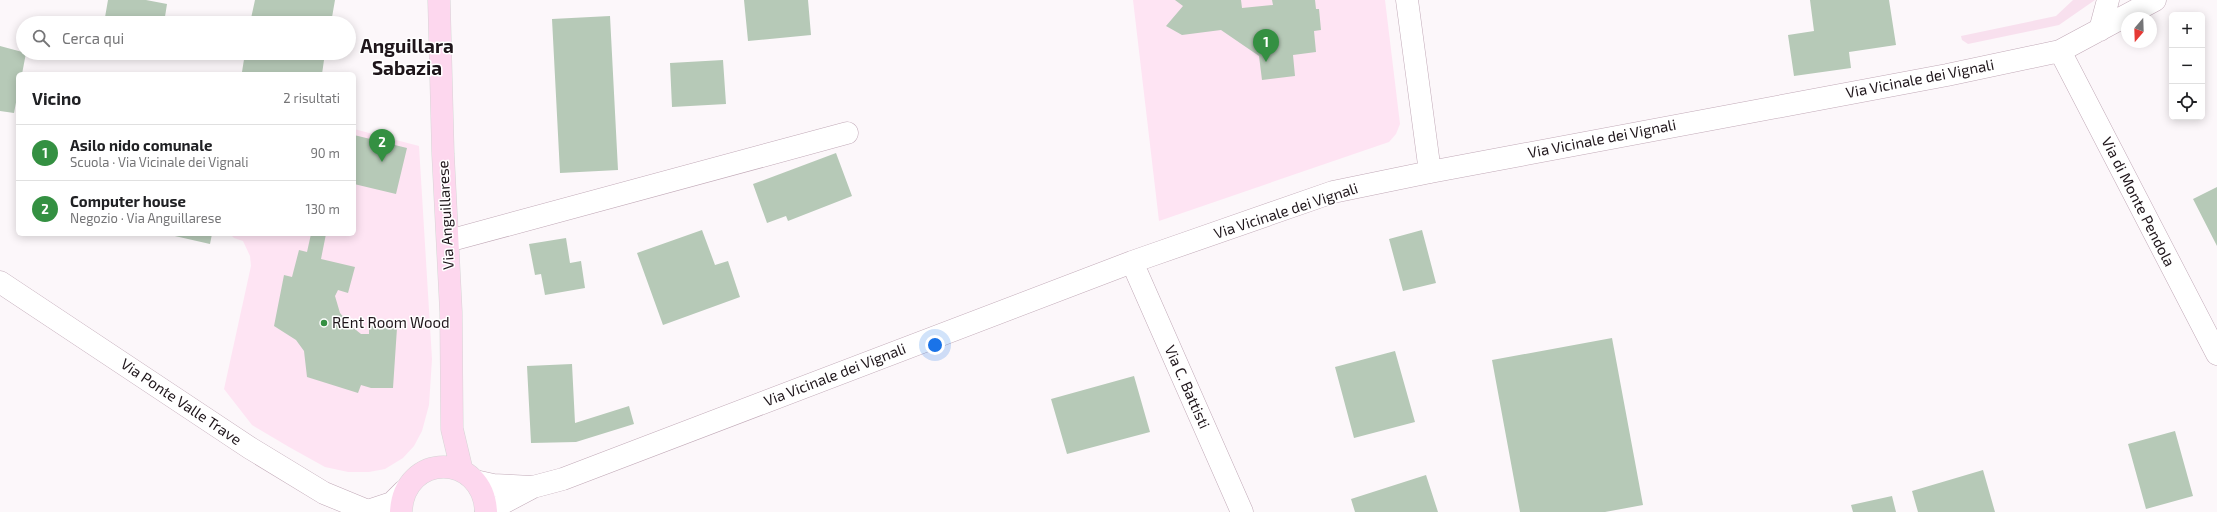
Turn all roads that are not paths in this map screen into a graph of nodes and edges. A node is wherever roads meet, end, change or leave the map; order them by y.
1 (439, 0) edge
2 (1407, 0) edge
3 (2108, 0) edge
4 (2155, 0) edge
5 (2100, 30) junction
6 (2060, 51) junction
7 (847, 133) dead end
8 (1430, 172) junction
9 (448, 241) junction
10 (1132, 262) junction
11 (0, 282) edge
12 (2217, 354) edge
13 (452, 429) junction
14 (429, 469) junction
15 (468, 476) junction
16 (533, 487) junction
17 (404, 491) junction
18 (369, 512) edge
19 (401, 512) edge
20 (486, 512) edge
21 (1242, 512) edge

1 - 9 main road, Via Anguillarese
2 - 8 street
3 - 5 street
4 - 5 street, Via Vicinale dei Vignali
5 - 6 street, Via Vicinale dei Vignali
6 - 8 street, Via Vicinale dei Vignali
6 - 12 street, Via di Monte Pendola
7 - 9 street
8 - 10 street, Via Vicinale dei Vignali
9 - 13 main road, Via Anguillarese
10 - 16 street, Via Vicinale dei Vignali
10 - 21 street, Via C. Battisti
11 - 18 street, Via Ponte Valle Trave
13 - 14 main road, Via Anguillarese
13 - 15 main road, Via Anguillarese
14 - 15 main road
14 - 17 main road, Via Anguillarese
15 - 16 street, Via Vicinale dei Vignali
15 - 20 main road, Via Anguillarese
16 - 20 street, Via Vicinale dei Vignali
17 - 18 street, Via Ponte Valle Trave
17 - 19 main road

